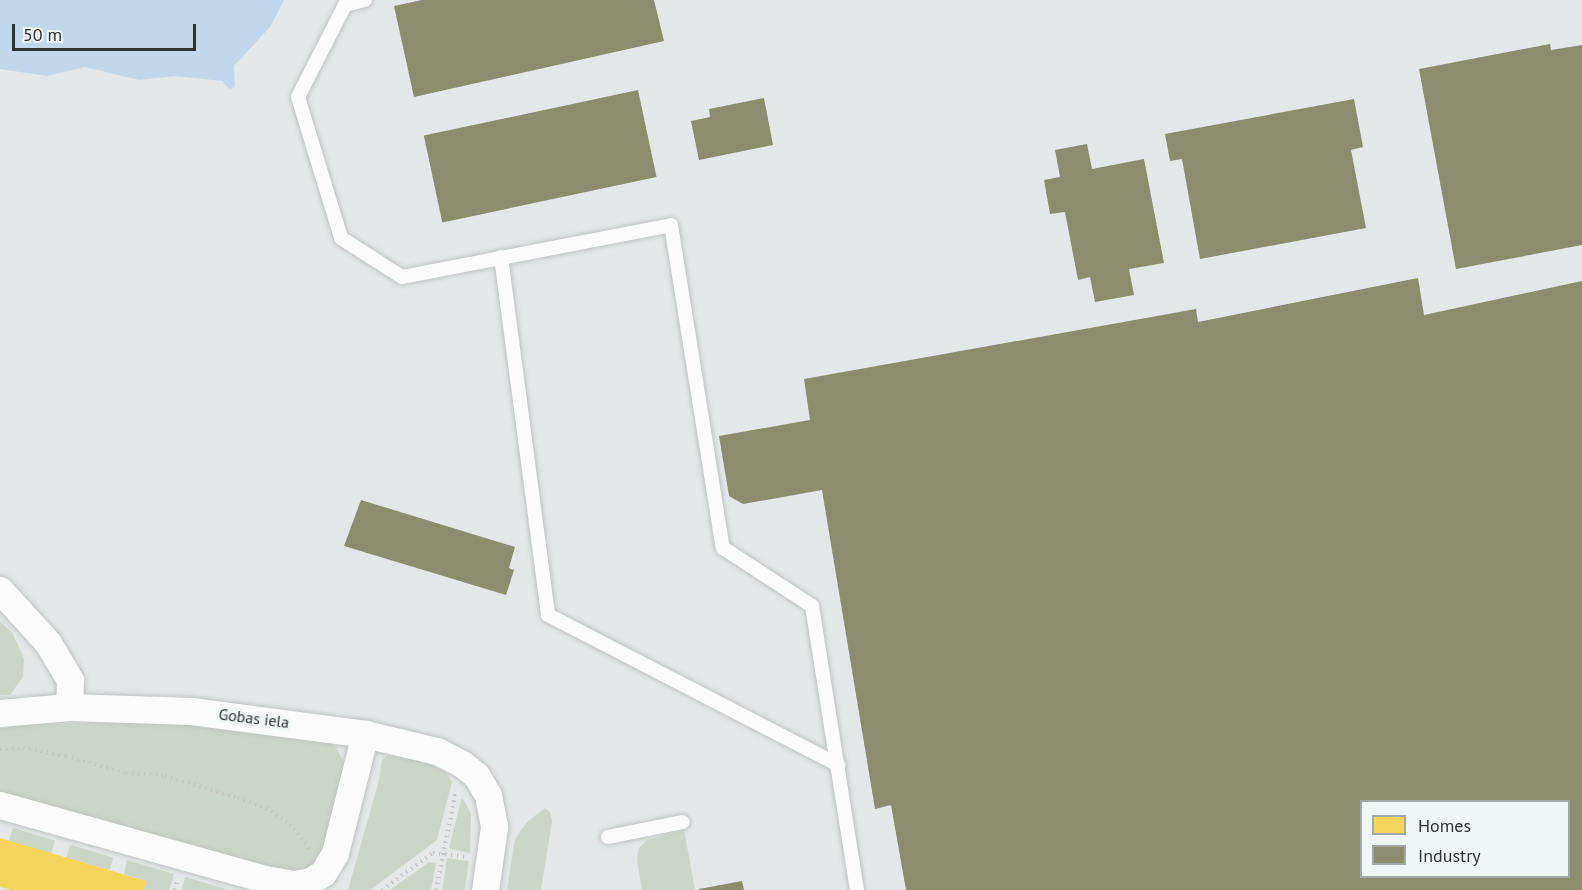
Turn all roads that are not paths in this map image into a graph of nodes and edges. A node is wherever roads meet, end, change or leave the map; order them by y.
1 (365, 0) edge
2 (501, 257) junction
3 (0, 591) edge
4 (69, 707) junction
5 (0, 713) edge
6 (365, 734) junction
7 (839, 765) junction
8 (0, 805) edge
9 (683, 822) dead end
10 (608, 837) dead end
11 (485, 890) edge
12 (857, 890) edge

1 - 2 lane
2 - 7 lane
2 - 7 lane
3 - 4 street
4 - 5 street, Gobas iela
4 - 6 street, Gobas iela
6 - 8 street
6 - 11 street, Gobas iela
7 - 12 lane
9 - 10 lane

